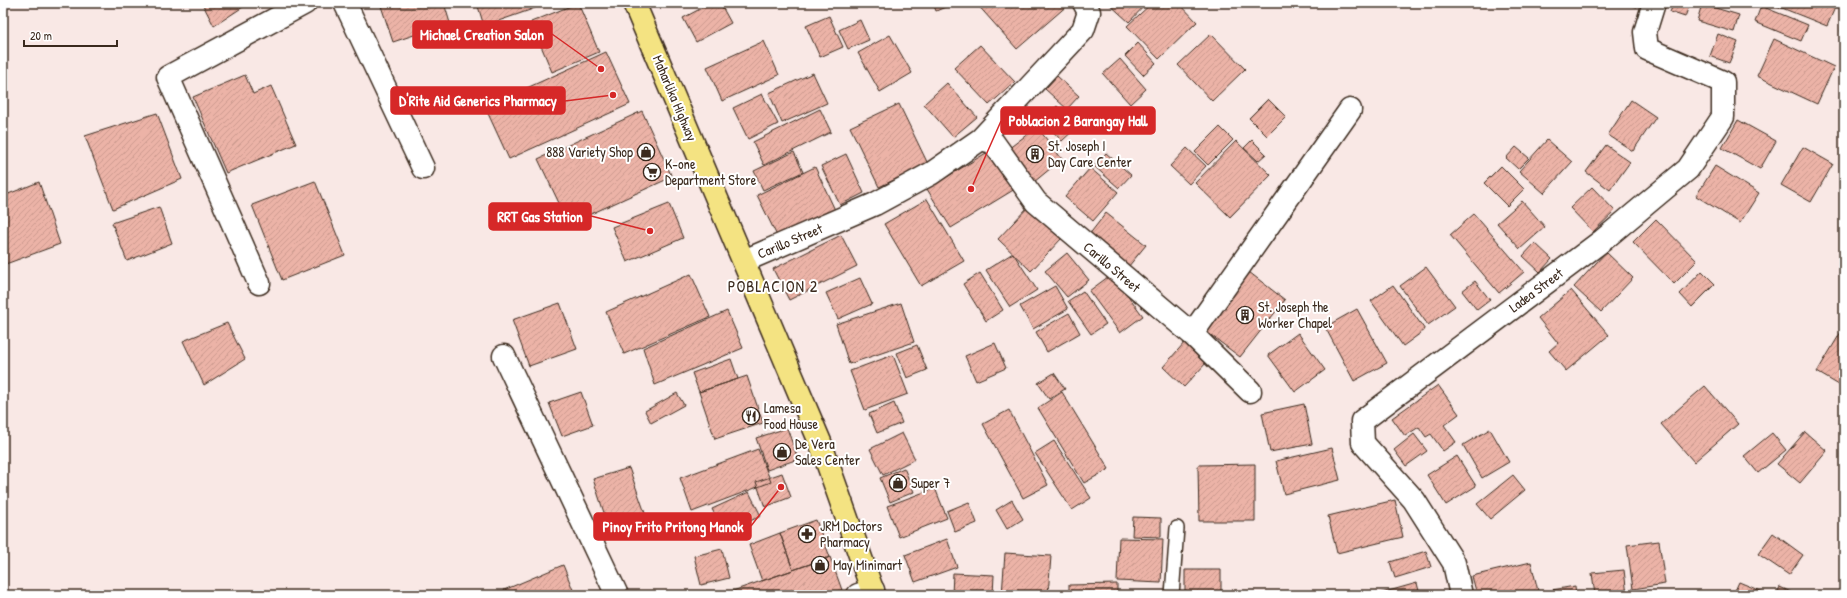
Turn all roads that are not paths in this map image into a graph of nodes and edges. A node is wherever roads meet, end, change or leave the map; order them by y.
1 (305, 3) edge
2 (345, 3) edge
3 (634, 3) edge
4 (1084, 3) edge
5 (1654, 3) edge
6 (1350, 110) dead end
7 (981, 139) junction
8 (423, 168) dead end
9 (744, 261) junction
10 (259, 283) dead end
11 (1192, 334) junction
12 (504, 356) dead end
13 (1250, 391) dead end
14 (1177, 528) dead end
15 (868, 593) edge
16 (617, 595) edge
17 (1172, 595) edge
18 (1461, 595) edge

1 - 10 street
2 - 8 street
3 - 9 highway, Maharlika Highway
4 - 7 street, Carillo Street
5 - 18 street, Ladea Street
6 - 11 street
7 - 9 street, Carillo Street
7 - 11 street, Carillo Street
9 - 15 highway, Maharlika Highway
11 - 13 street, Carillo Street
12 - 16 street
14 - 17 lane

